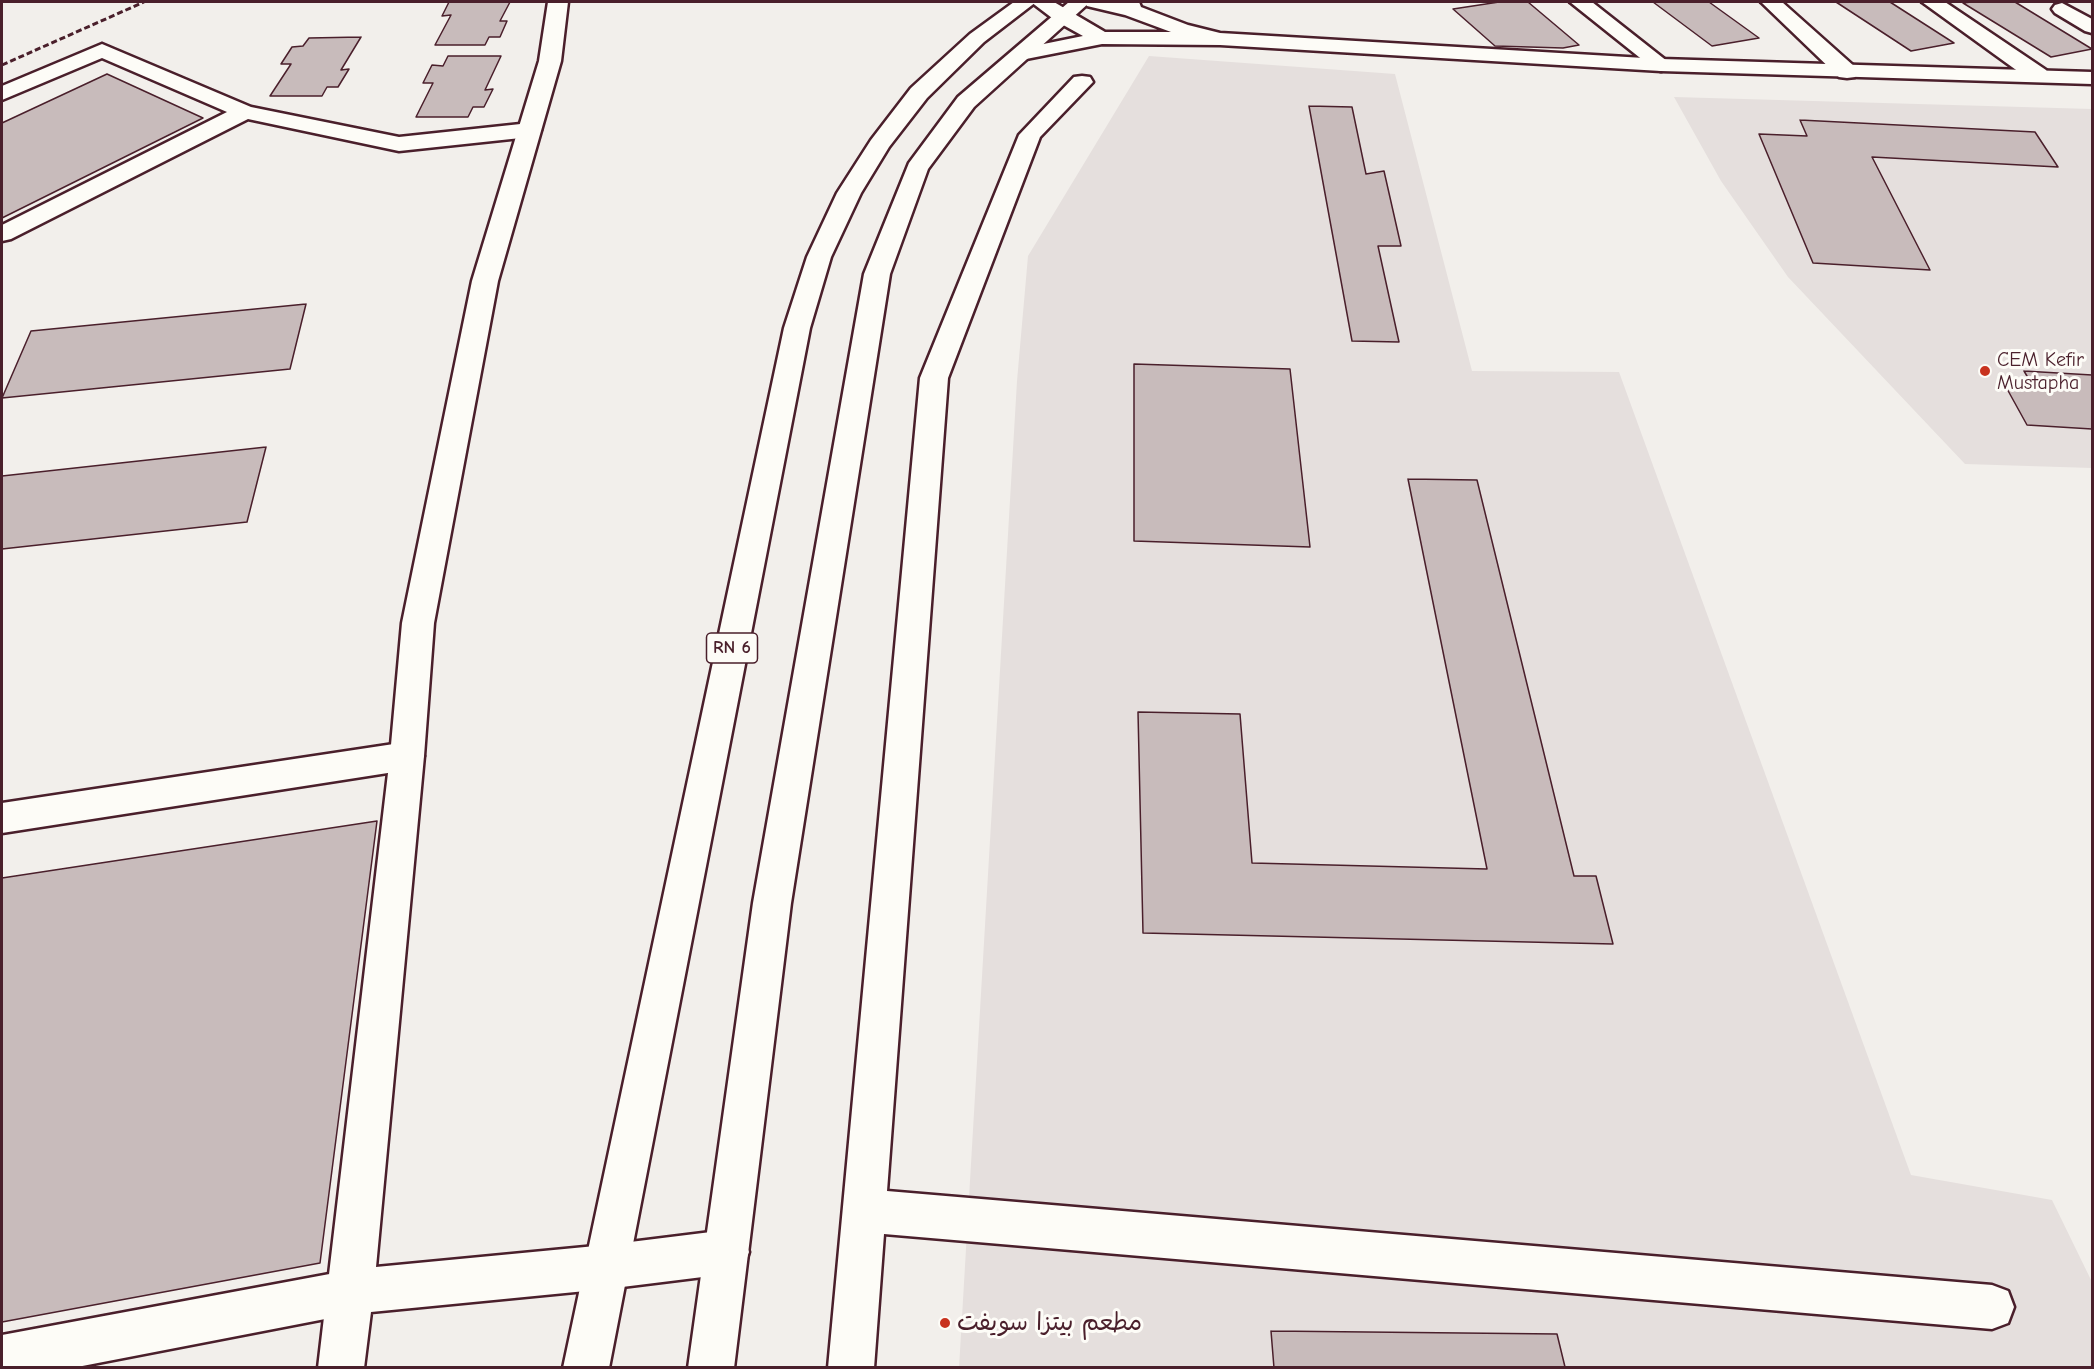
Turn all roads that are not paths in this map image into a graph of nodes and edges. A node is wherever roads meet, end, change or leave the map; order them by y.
1 (558, 2) edge
2 (1026, 2) edge
3 (1094, 2) edge
4 (1580, 2) edge
5 (1771, 2) edge
6 (1932, 2) edge
7 (1130, 6) edge
8 (1061, 7) edge
9 (2062, 9) dead end
10 (2092, 27) edge
11 (1102, 38) junction
12 (1220, 39) junction
13 (1021, 54) junction
14 (1661, 65) junction
15 (1847, 72) junction
16 (2038, 75) junction
17 (2092, 78) edge
18 (1082, 82) dead end
19 (2, 94) edge
20 (245, 112) junction
21 (530, 130) junction
22 (2, 234) edge
23 (407, 756) junction
24 (2, 818) edge
25 (864, 1211) junction
26 (727, 1252) junction
27 (606, 1267) junction
28 (351, 1292) junction
29 (1992, 1307) dead end
30 (2, 1358) edge
31 (341, 1368) edge
32 (586, 1368) edge
33 (711, 1368) edge
34 (851, 1368) edge

1 - 21 street
2 - 27 street, RN 6
3 - 7 street
4 - 14 street
5 - 15 street
6 - 16 street
7 - 12 street
8 - 11 street
8 - 13 street
9 - 10 street
11 - 12 street
11 - 13 street
12 - 14 street
13 - 26 street
14 - 15 street
15 - 16 street
16 - 17 street
18 - 25 street
19 - 20 street
20 - 21 street
20 - 22 street
21 - 23 street
23 - 24 street
23 - 28 street
25 - 29 street
25 - 34 street
26 - 27 street
26 - 33 street
27 - 28 street
27 - 32 street, RN 6
28 - 30 street
28 - 31 street

